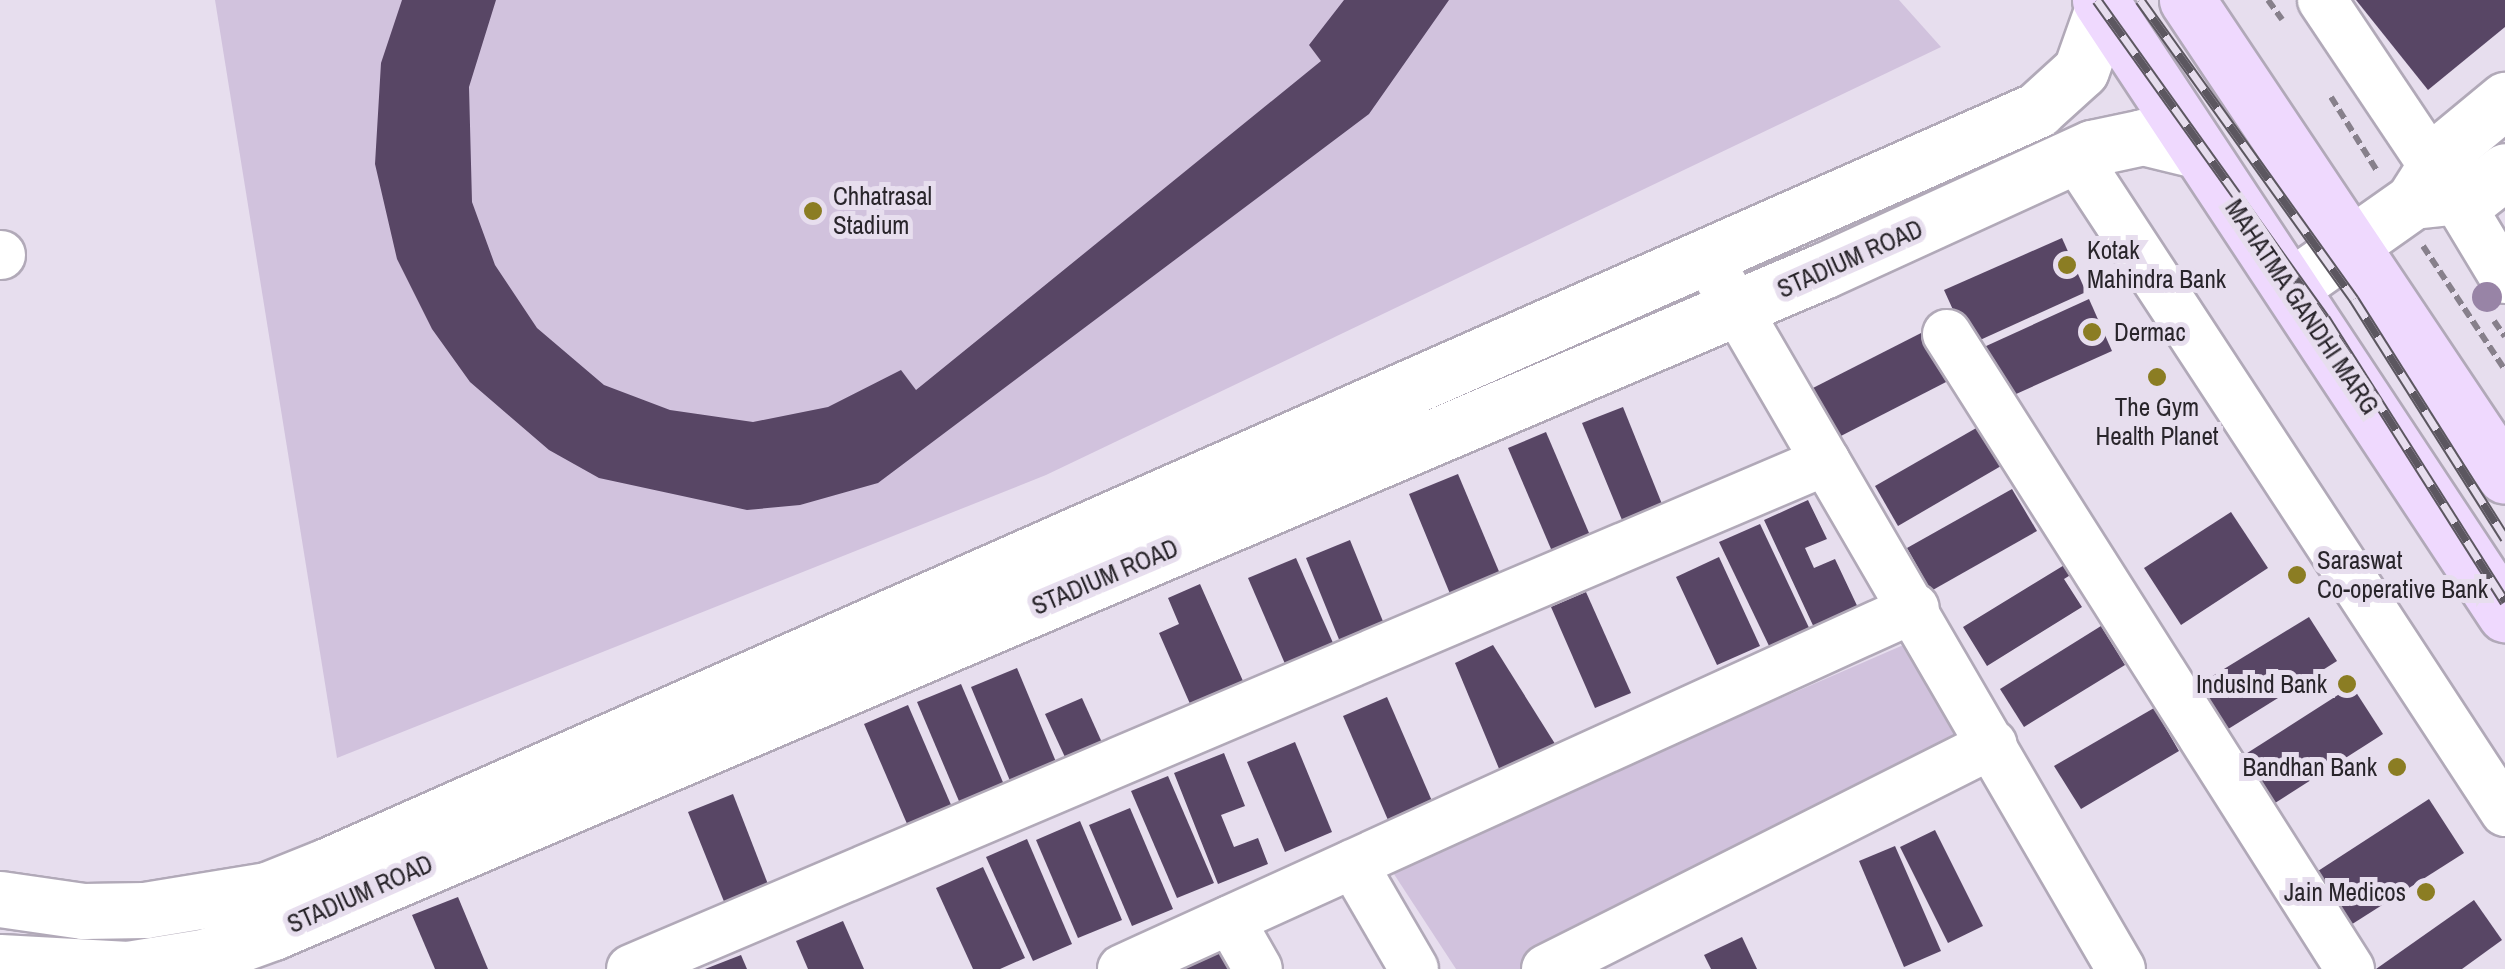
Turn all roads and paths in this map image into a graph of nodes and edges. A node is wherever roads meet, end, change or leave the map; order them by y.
1 (2188, 0) edge
2 (2268, 0) edge
3 (2102, 2) edge
4 (2304, 14) edge
5 (2328, 93) dead end
6 (2505, 100) edge
7 (2196, 150) junction
8 (2076, 157) junction
9 (2505, 170) edge
10 (2426, 193) junction
11 (2350, 244) junction
12 (1705, 254) junction
13 (2505, 279) edge
14 (2291, 287) junction
15 (1734, 309) junction
16 (1948, 334) dead end
17 (2505, 370) edge
18 (1826, 460) junction
19 (2505, 476) edge
20 (1915, 608) junction
21 (2505, 614) edge
22 (1993, 744) junction
23 (2505, 812) edge
24 (1353, 864) junction
25 (0, 898) edge
26 (1230, 920) junction
27 (274, 930) edge
28 (205, 943) edge
29 (0, 962) edge
30 (631, 969) edge
31 (1122, 969) edge
32 (1258, 969) edge
33 (1414, 969) edge
34 (1546, 969) edge
35 (2122, 969) edge
36 (2350, 969) edge

1 - 11 main road
2 - 4 path
3 - 7 main road, MAHATMA GANDHI MARG
3 - 12 street, STADIUM ROAD
4 - 10 street
5 - 10 path
6 - 10 street
7 - 8 street, STADIUM ROAD
7 - 14 main road, MAHATMA GANDHI MARG
8 - 15 street, STADIUM ROAD
8 - 23 street
9 - 10 street
10 - 11 street
10 - 13 street
10 - 17 path
11 - 14 street
11 - 19 main road
12 - 15 street
12 - 27 street, STADIUM ROAD
14 - 21 main road, MAHATMA GANDHI MARG
15 - 18 street
15 - 27 street, STADIUM ROAD
16 - 36 street
18 - 20 street
18 - 30 street
20 - 22 street
20 - 24 street
22 - 34 street
22 - 35 street
24 - 26 street
24 - 33 street
25 - 28 street, STADIUM ROAD
26 - 31 street
26 - 32 street
27 - 28 street, STADIUM ROAD
28 - 29 street, STADIUM ROAD

